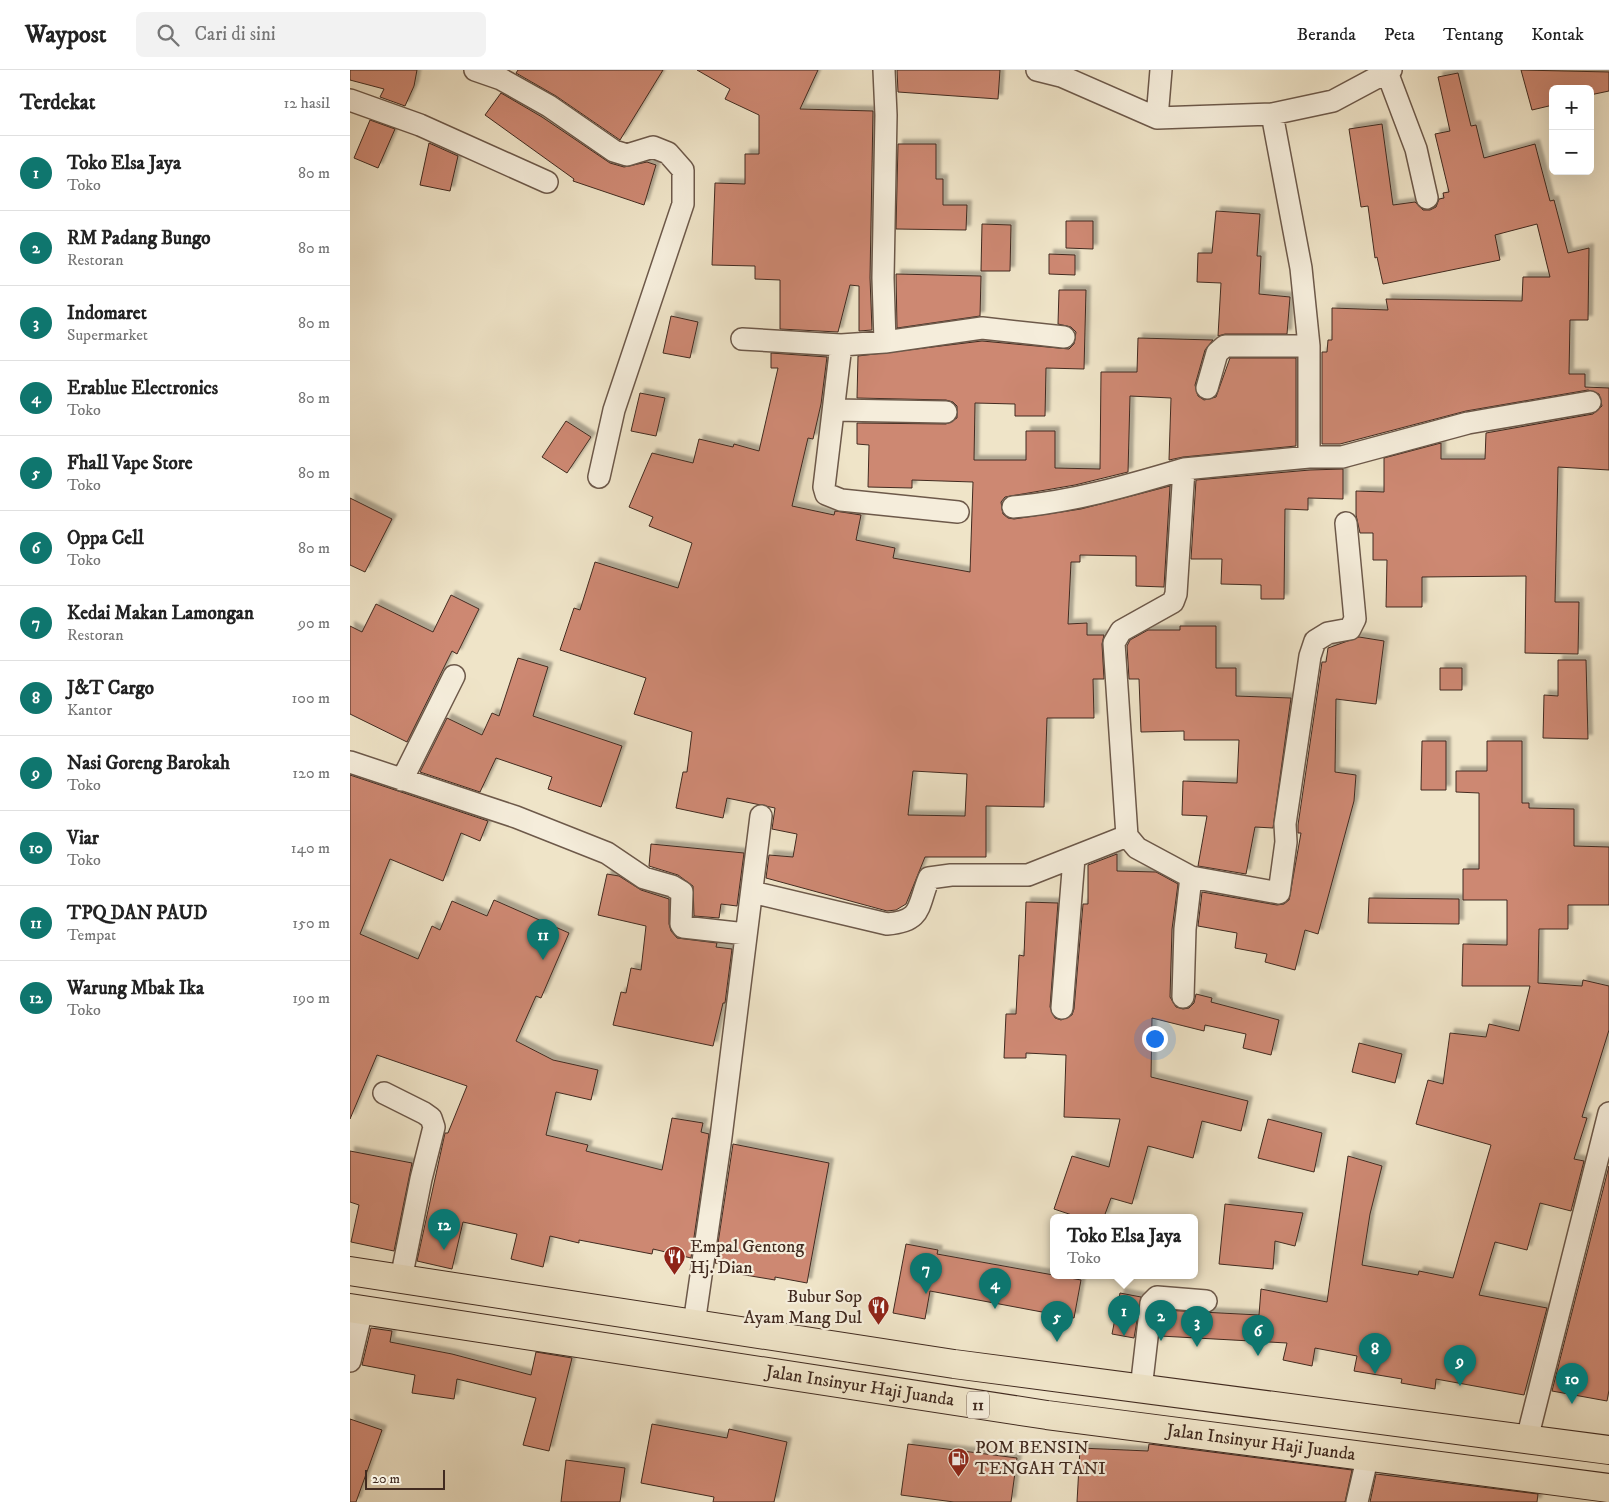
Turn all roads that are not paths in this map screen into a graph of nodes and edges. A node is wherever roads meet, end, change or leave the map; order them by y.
1 (475, 70) edge
2 (1037, 70) edge
3 (1161, 70) edge
4 (1389, 71) edge
5 (884, 76) edge
6 (350, 100) edge
7 (1272, 114) junction
8 (1157, 118) junction
9 (547, 182) dead end
10 (1428, 198) dead end
11 (1064, 337) dead end
12 (742, 339) dead end
13 (886, 342) junction
14 (841, 345) junction
15 (1310, 346) junction
16 (1207, 388) dead end
17 (1590, 402) dead end
18 (835, 410) junction
19 (946, 412) dead end
20 (1310, 457) junction
21 (1184, 469) junction
22 (600, 477) dead end
23 (1013, 508) dead end
24 (958, 512) dead end
25 (1346, 523) dead end
26 (454, 676) dead end
27 (350, 762) edge
28 (402, 780) junction
29 (761, 816) dead end
30 (1127, 836) junction
31 (1074, 858) junction
32 (1191, 877) junction
33 (752, 892) junction
34 (746, 934) junction
35 (1183, 998) dead end
36 (1062, 1008) dead end
37 (384, 1093) dead end
38 (1609, 1113) edge
39 (350, 1271) edge
40 (401, 1279) junction
41 (1206, 1301) dead end
42 (356, 1309) edge
43 (694, 1324) junction
44 (350, 1361) edge
45 (954, 1364) junction
46 (1051, 1378) junction
47 (1141, 1389) junction
48 (951, 1401) junction
49 (1047, 1415) junction
50 (1527, 1439) junction
51 (1609, 1450) edge
52 (1368, 1455) junction
53 (1609, 1488) edge
54 (1357, 1502) edge

1 - 22 street
2 - 8 street
3 - 8 street
4 - 7 street
4 - 10 street
5 - 13 street
6 - 9 street
7 - 8 street
7 - 15 street
11 - 13 street
12 - 14 street
13 - 14 street
14 - 18 street
15 - 16 street
15 - 20 street
17 - 20 street
18 - 19 street
18 - 24 street
20 - 21 street
21 - 23 street
21 - 30 street
25 - 32 street
26 - 28 street
27 - 28 street
28 - 34 street
29 - 33 street
30 - 31 street
30 - 32 street
31 - 33 street
31 - 36 street
32 - 35 street
33 - 34 street
34 - 43 street
37 - 40 street
38 - 50 street
39 - 40 highway, Jalan Insinyur Haji Juanda / 11
40 - 43 highway, Jalan Insinyur Haji Juanda / 11
41 - 47 street
42 - 44 street
42 - 48 highway, Jalan Insinyur Haji Juanda / 11
43 - 45 highway, Jalan Insinyur Haji Juanda / 11
45 - 46 highway, Jalan Insinyur Haji Juanda / 11
45 - 48 highway
46 - 47 highway, Jalan Insinyur Haji Juanda / 11
46 - 49 highway
47 - 50 highway, Jalan Insinyur Haji Juanda / 11
48 - 49 highway, Jalan Insinyur Haji Juanda / 11
49 - 52 highway, Jalan Insinyur Haji Juanda / 11
50 - 51 highway, Jalan Insinyur Haji Juanda / 11
52 - 53 highway, Jalan Insinyur Haji Juanda / 11
52 - 54 street

